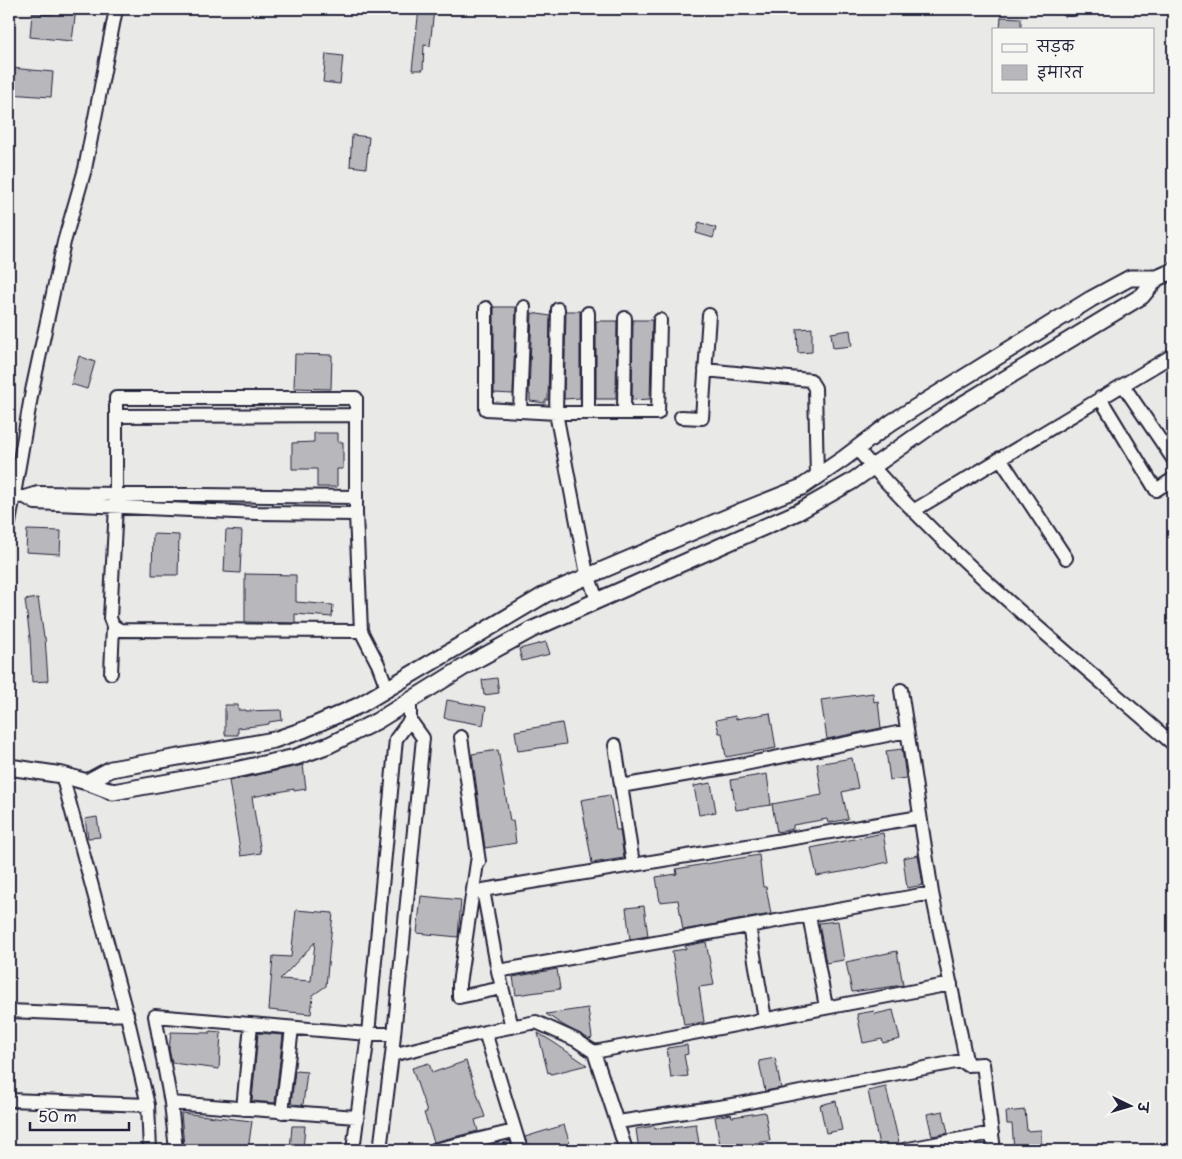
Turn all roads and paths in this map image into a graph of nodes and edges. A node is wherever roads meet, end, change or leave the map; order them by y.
1 (116, 9) edge
2 (1067, 9) edge
3 (1072, 9) edge
4 (1173, 270) edge
5 (1157, 278) junction
6 (524, 307) dead end
7 (486, 308) dead end
8 (558, 309) dead end
9 (588, 313) dead end
10 (710, 315) dead end
11 (625, 318) dead end
12 (660, 320) dead end
13 (1173, 355) edge
14 (705, 370) junction
15 (1123, 385) junction
16 (1100, 398) junction
17 (520, 412) junction
18 (588, 412) junction
19 (624, 412) junction
20 (556, 413) junction
21 (356, 415) junction
22 (116, 416) junction
23 (680, 417) dead end
24 (857, 449) junction
25 (14, 458) edge
26 (1000, 458) junction
27 (1173, 459) edge
28 (872, 467) junction
29 (13, 474) edge
30 (817, 477) junction
31 (1173, 479) edge
32 (19, 496) junction
33 (356, 497) junction
34 (116, 500) junction
35 (913, 511) junction
36 (356, 514) junction
37 (9, 523) edge
38 (1066, 558) dead end
39 (588, 576) junction
40 (597, 600) junction
41 (113, 626) junction
42 (361, 630) junction
43 (111, 673) dead end
44 (387, 688) junction
45 (901, 690) dead end
46 (410, 701) junction
47 (410, 720) junction
48 (907, 731) junction
49 (460, 737) dead end
50 (1173, 744) edge
51 (615, 745) dead end
52 (9, 767) edge
53 (62, 775) junction
54 (87, 782) junction
55 (622, 786) junction
56 (920, 817) junction
57 (478, 856) junction
58 (633, 864) junction
59 (483, 890) junction
60 (932, 893) junction
61 (809, 915) junction
62 (749, 926) junction
63 (498, 971) junction
64 (950, 984) junction
65 (502, 988) junction
66 (826, 1007) junction
67 (9, 1011) edge
68 (126, 1014) junction
69 (765, 1018) junction
70 (251, 1024) junction
71 (512, 1027) junction
72 (292, 1028) junction
73 (485, 1032) junction
74 (368, 1034) junction
75 (394, 1034) junction
76 (594, 1052) junction
77 (392, 1055) junction
78 (966, 1060) junction
79 (9, 1100) edge
80 (172, 1103) junction
81 (148, 1105) junction
82 (243, 1109) junction
83 (282, 1112) junction
84 (356, 1117) junction
85 (618, 1122) junction
86 (514, 1131) junction
87 (992, 1133) junction
88 (150, 1150) edge
89 (176, 1150) edge
90 (353, 1150) edge
91 (380, 1150) edge
92 (434, 1150) edge
93 (521, 1150) edge
94 (626, 1150) edge
95 (902, 1150) edge
96 (994, 1150) edge

1 - 25 street
2 - 3 street
4 - 5 street
5 - 24 street
5 - 28 street
6 - 17 street
7 - 17 street
8 - 20 street
9 - 18 street
10 - 14 street
11 - 19 street
12 - 19 street
13 - 15 street
14 - 23 street
14 - 30 street
15 - 16 street
15 - 27 street
16 - 26 street
16 - 31 street
17 - 20 street
18 - 19 street
18 - 20 street
20 - 39 street
21 - 22 street
21 - 22 street
21 - 33 street
22 - 34 street
24 - 28 street
24 - 30 street
25 - 29 street
26 - 35 street
26 - 38 street
28 - 35 street
28 - 40 street
29 - 32 street
30 - 39 street
32 - 34 street
32 - 37 street
33 - 34 street
33 - 36 street
34 - 36 street
34 - 41 street
35 - 50 street
36 - 42 street
39 - 40 street
39 - 44 street
40 - 46 street
41 - 42 street
41 - 43 street
42 - 44 street
44 - 54 street
45 - 48 street
46 - 47 street
46 - 54 street
47 - 74 street
47 - 75 street
48 - 55 street
48 - 56 street
49 - 57 street
51 - 55 street
52 - 53 street
53 - 54 street
53 - 68 street
55 - 58 street
56 - 58 street
56 - 60 street
57 - 59 street
57 - 65 street
58 - 59 street
59 - 63 street
60 - 61 street
60 - 64 street
61 - 62 street
61 - 66 street
62 - 63 street
62 - 69 street
63 - 65 street
64 - 66 street
64 - 78 street
65 - 71 street
66 - 69 street
67 - 68 street
68 - 81 street
69 - 76 street
70 - 72 street
70 - 80 street
70 - 82 street
71 - 73 street
71 - 76 street
72 - 74 street
72 - 83 street
73 - 77 street
73 - 86 street
74 - 75 street
74 - 84 street
75 - 77 street
76 - 85 street
77 - 91 street
78 - 85 street
78 - 87 street
79 - 81 street
80 - 82 street
80 - 89 street
81 - 88 street
82 - 83 street
83 - 84 street
84 - 90 street
85 - 94 street
86 - 92 street
86 - 93 street
87 - 95 street
87 - 96 street

